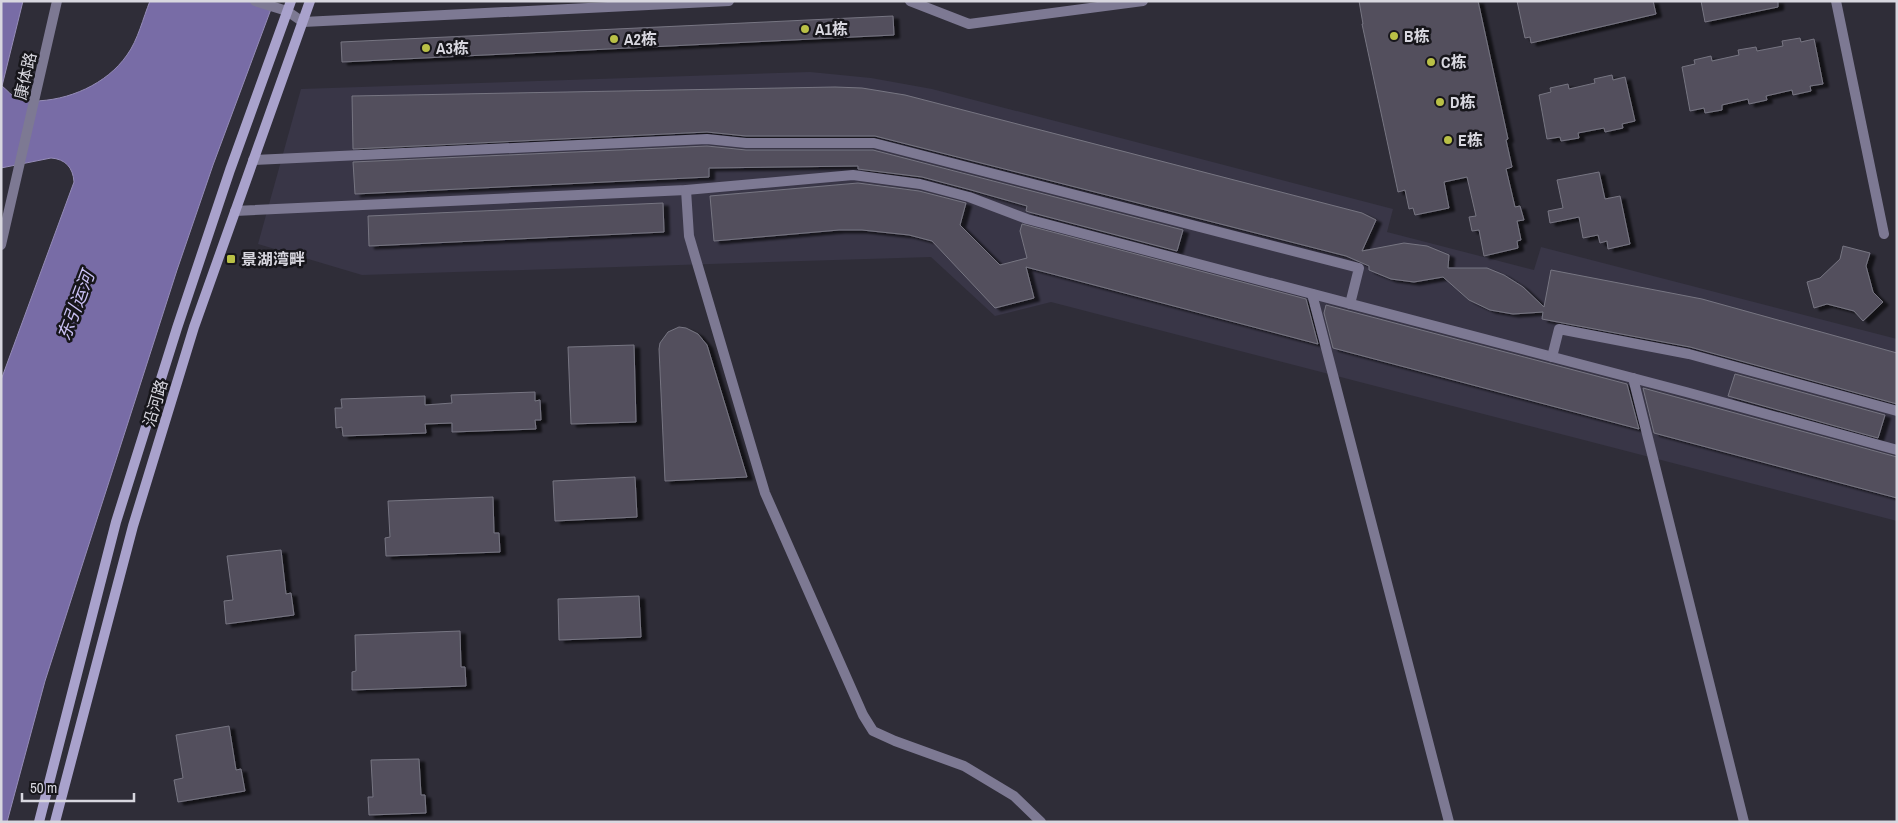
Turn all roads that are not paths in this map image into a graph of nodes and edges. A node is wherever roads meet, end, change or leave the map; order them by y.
1 (57, 1) edge
2 (255, 1) edge
3 (310, 1) edge
4 (501, 1) edge
5 (729, 1) edge
6 (910, 1) edge
7 (1143, 1) edge
8 (1836, 1) edge
9 (694, 2) edge
10 (921, 4) edge
11 (285, 7) edge
12 (501, 12) junction
13 (303, 22) junction
14 (253, 160) junction
15 (686, 190) junction
16 (235, 211) junction
17 (1884, 234) dead end
18 (1, 245) edge
19 (1312, 294) junction
20 (1350, 304) junction
21 (1552, 357) junction
22 (1633, 378) junction
23 (1897, 411) edge
24 (1897, 450) edge
25 (39, 822) edge
26 (55, 822) edge
27 (1041, 822) edge
28 (1449, 822) edge
29 (1744, 822) edge

1 - 18 street, 康体路
2 - 11 street
3 - 13 main road, 沿河路
4 - 12 street
5 - 9 street
6 - 10 street
7 - 10 street
8 - 17 street
9 - 12 street
11 - 13 street
11 - 25 main road, 沿河路
12 - 13 street
13 - 14 main road, 沿河路
14 - 16 main road, 沿河路
14 - 20 street
15 - 16 street
15 - 19 street
15 - 27 street
16 - 26 main road, 沿河路
19 - 20 street
19 - 28 street
20 - 21 street
21 - 22 street
21 - 23 street
22 - 24 street
22 - 29 street

